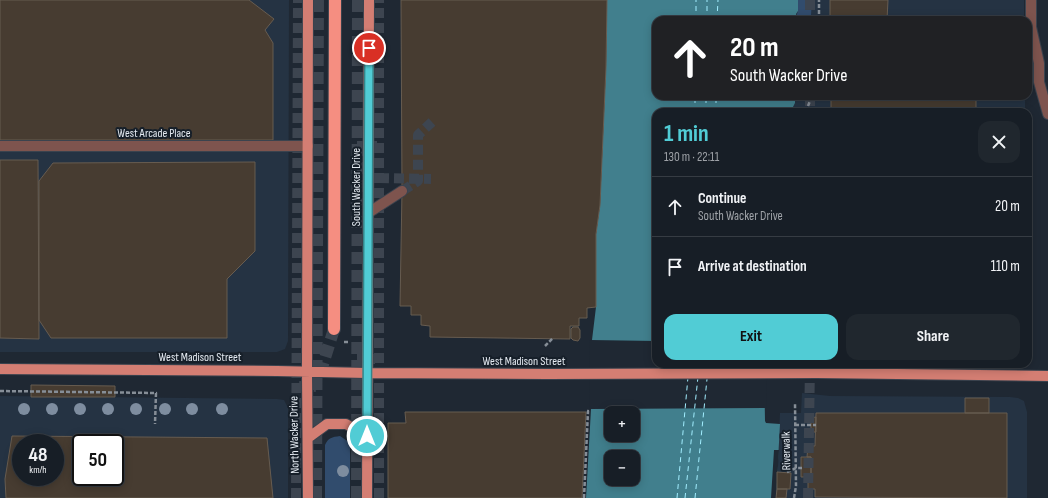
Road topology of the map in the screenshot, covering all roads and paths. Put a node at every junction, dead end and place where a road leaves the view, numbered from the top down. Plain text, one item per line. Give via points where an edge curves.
1 (308, 0) edge
2 (334, 0) edge
3 (369, 0) edge
4 (820, 0) edge
5 (1031, 0) edge
6 (819, 16) edge
7 (1031, 16) edge
8 (1032, 32) edge
9 (1048, 114) edge
10 (0, 146) edge
11 (308, 146) junction
12 (402, 191) tunnel mouth
13 (368, 213) junction
14 (334, 329) tunnel mouth
15 (553, 338) dead end
16 (545, 346) dead end
17 (0, 369) edge
18 (307, 372) junction
19 (367, 373) junction
20 (1048, 376) edge
21 (0, 391) edge
22 (796, 403) dead end
23 (586, 411) dead end
24 (155, 424) dead end
25 (795, 425) junction
26 (816, 425) dead end
27 (367, 436) junction
28 (308, 438) junction
29 (796, 468) junction
30 (802, 468) dead end
31 (787, 472) dead end
32 (308, 498) edge
33 (367, 498) edge
34 (584, 498) edge
35 (794, 498) edge

1 - 11 main road
2 - 14 highway
3 - 13 main road, South Wacker Drive
4 - 6 path
5 - 7 lane
8 - 9 lane via 1039,64 1039,82
10 - 11 lane, West Arcade Place
11 - 18 main road
12 - 13 lane
13 - 19 main road, South Wacker Drive
15 - 16 path
17 - 18 main road, West Madison Street
18 - 19 main road, West Madison Street
18 - 28 main road, North Wacker Drive
19 - 20 main road, West Madison Street
19 - 27 main road
21 - 24 path via 156,393
22 - 25 path, Riverwalk
23 - 34 path
25 - 26 path
25 - 29 path, Riverwalk
27 - 28 main road via 346,424 328,424
27 - 33 main road
28 - 32 main road, North Wacker Drive
29 - 30 path
29 - 31 path
29 - 35 path, Riverwalk

